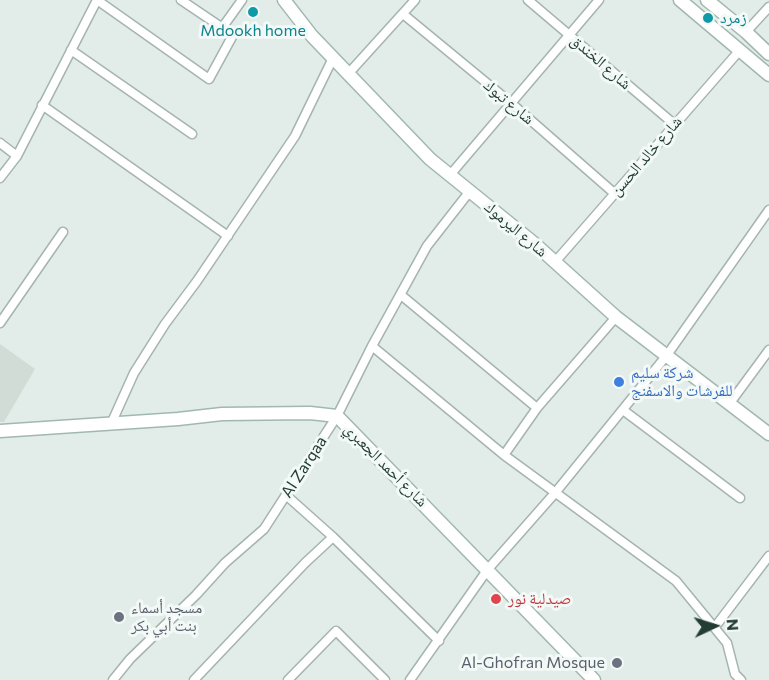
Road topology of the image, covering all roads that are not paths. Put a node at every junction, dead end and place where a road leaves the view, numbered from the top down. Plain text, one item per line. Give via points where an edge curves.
1 (97, 0) edge
2 (182, 0) edge
3 (242, 0) edge
4 (284, 0) edge
5 (415, 0) edge
6 (528, 0) edge
7 (599, 0) edge
8 (680, 0) edge
9 (707, 0) edge
10 (769, 8) edge
11 (403, 14) junction
12 (222, 28) junction
13 (746, 32) junction
14 (570, 35) junction
15 (71, 50) junction
16 (740, 50) junction
17 (769, 54) edge
18 (333, 58) junction
19 (348, 74) junction
20 (769, 75) edge
21 (511, 103) junction
22 (42, 105) junction
23 (674, 124) junction
24 (192, 134) dead end
25 (0, 143) edge
26 (16, 156) junction
27 (450, 175) junction
28 (0, 178) edge
29 (470, 191) junction
30 (614, 193) junction
31 (769, 210) edge
32 (63, 232) dead end
33 (228, 236) junction
34 (555, 262) junction
35 (401, 295) junction
36 (616, 317) junction
37 (0, 323) edge
38 (372, 346) junction
39 (769, 350) edge
40 (667, 355) junction
41 (730, 403) junction
42 (537, 408) junction
43 (623, 410) junction
44 (337, 416) junction
45 (111, 424) junction
46 (0, 431) edge
47 (769, 434) edge
48 (504, 455) junction
49 (555, 493) junction
50 (286, 496) junction
51 (740, 498) dead end
52 (333, 537) junction
53 (769, 556) edge
54 (488, 569) junction
55 (715, 627) junction
56 (440, 640) junction
57 (294, 678) edge
58 (113, 680) edge
59 (194, 680) edge
60 (385, 680) edge
61 (410, 680) edge
62 (594, 680) edge
63 (741, 680) edge

1 - 12 street via 210,79 233,35
1 - 15 street
2 - 12 street
3 - 12 street
4 - 18 street, شارع اليرموك
5 - 11 street
6 - 14 street, شارع الخندق
7 - 14 street
8 - 16 street
9 - 13 street
10 - 13 street
11 - 19 street
11 - 21 street, شارع تبوك
13 - 17 street
14 - 21 street
14 - 23 street, شارع الخندق
15 - 22 street
15 - 24 street
16 - 20 street
16 - 23 street, شارع خالد الحسن
18 - 19 street, شارع اليرموك
18 - 33 street via 295,136
19 - 27 street, شارع اليرموك
21 - 27 street
21 - 30 street, شارع تبوك
22 - 26 street
22 - 33 street
23 - 30 street, شارع خالد الحسن
25 - 26 street
26 - 28 street
27 - 29 street, شارع اليرموك
29 - 34 street, شارع اليرموك
29 - 35 street, Al Zarqaa via 427,246
30 - 34 street, شارع خالد الحسن
31 - 40 street
32 - 37 street
33 - 45 street via 146,353
34 - 36 street, شارع اليرموك
35 - 38 street, Al Zarqaa
35 - 42 street
36 - 40 street, شارع اليرموك
36 - 42 street
38 - 44 street, Al Zarqaa
38 - 48 street
39 - 41 street
40 - 41 street, شارع اليرموك
40 - 43 street
41 - 47 street, شارع اليرموك
42 - 48 street
43 - 49 street
43 - 51 street
44 - 45 street, شارع أحمد الجعبري via 222,414
44 - 50 street, Al Zarqaa
44 - 54 street, شارع أحمد الجعبري
45 - 46 street, شارع أحمد الجعبري
48 - 49 street
49 - 54 street
49 - 55 street via 676,581
50 - 52 street
50 - 58 street, Al Zarqaa via 264,529 225,563
52 - 56 street
52 - 59 street
53 - 55 street
54 - 56 street
54 - 62 street, شارع أحمد الجعبري
55 - 63 street via 727,643 735,674
56 - 61 street
57 - 60 street via 336,631

